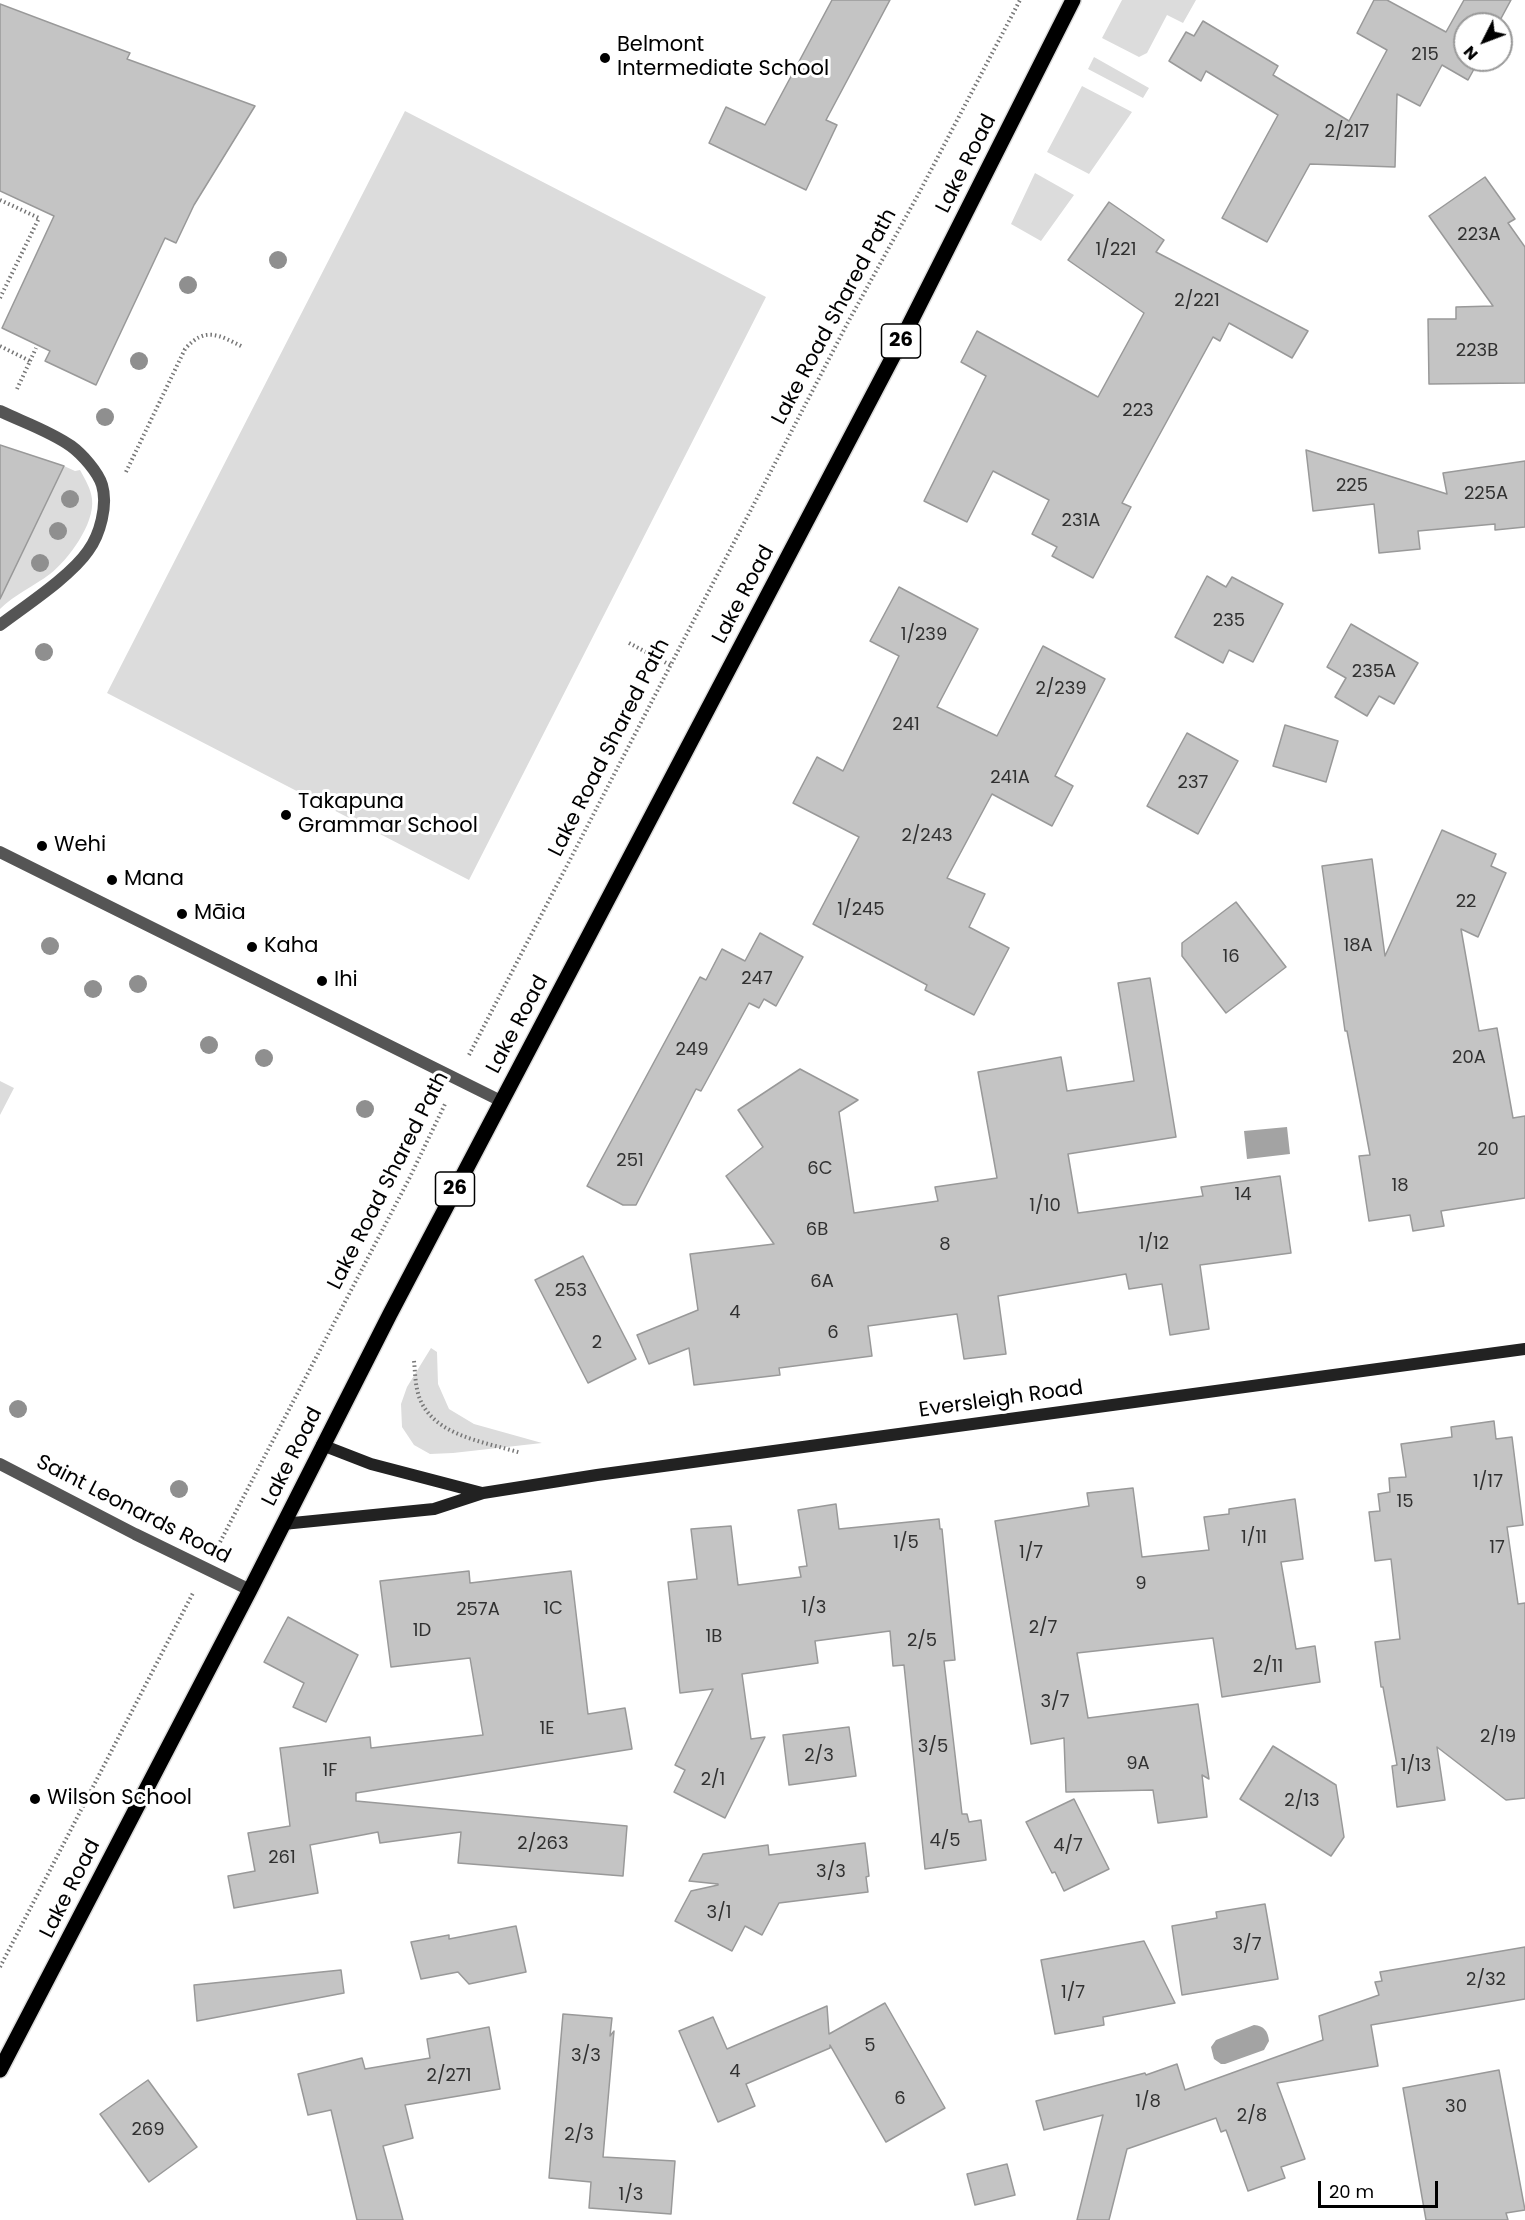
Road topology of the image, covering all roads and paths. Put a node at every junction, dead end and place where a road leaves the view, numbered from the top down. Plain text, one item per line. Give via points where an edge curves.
1 (1020, 0) edge
2 (1073, 0) edge
3 (0, 200) edge
4 (0, 298) edge
5 (0, 346) edge
6 (243, 347) dead end
7 (36, 348) dead end
8 (30, 361) junction
9 (17, 389) dead end
10 (0, 411) edge
11 (102, 485) junction
12 (0, 625) edge
13 (629, 643) dead end
14 (670, 665) junction
15 (0, 852) edge
16 (456, 1080) junction
17 (501, 1101) junction
18 (1525, 1349) edge
19 (414, 1361) dead end
20 (322, 1445) junction
21 (520, 1453) dead end
22 (0, 1464) edge
23 (483, 1493) junction
24 (234, 1514) dead end
25 (283, 1524) junction
26 (250, 1590) junction
27 (183, 1613) dead end
28 (0, 1967) edge
29 (0, 2070) edge

1 - 14 path, Lake Road Shared Path
2 - 17 main road, Lake Road / 26 via 898,347
3 - 4 path via 39,218
5 - 8 path
6 - 11 path via 214,334 193,339 127,470
7 - 8 path
8 - 9 path
10 - 11 street via 71,446
11 - 12 street via 99,529 89,550 54,584
13 - 14 path
14 - 16 path, Lake Road Shared Path
15 - 16 street
16 - 17 street
16 - 24 path, Lake Road Shared Path via 410,1177
17 - 20 main road, Lake Road / 26
18 - 23 street, Eversleigh Road
19 - 21 path via 417,1389 433,1419 447,1430
20 - 23 street, Eversleigh Road via 371,1464
20 - 25 main road, Lake Road / 26
22 - 26 street, Saint Leonards Road
23 - 25 street, Eversleigh Road via 434,1509
25 - 26 main road, Lake Road / 26
26 - 29 main road, Lake Road / 26
27 - 28 path

